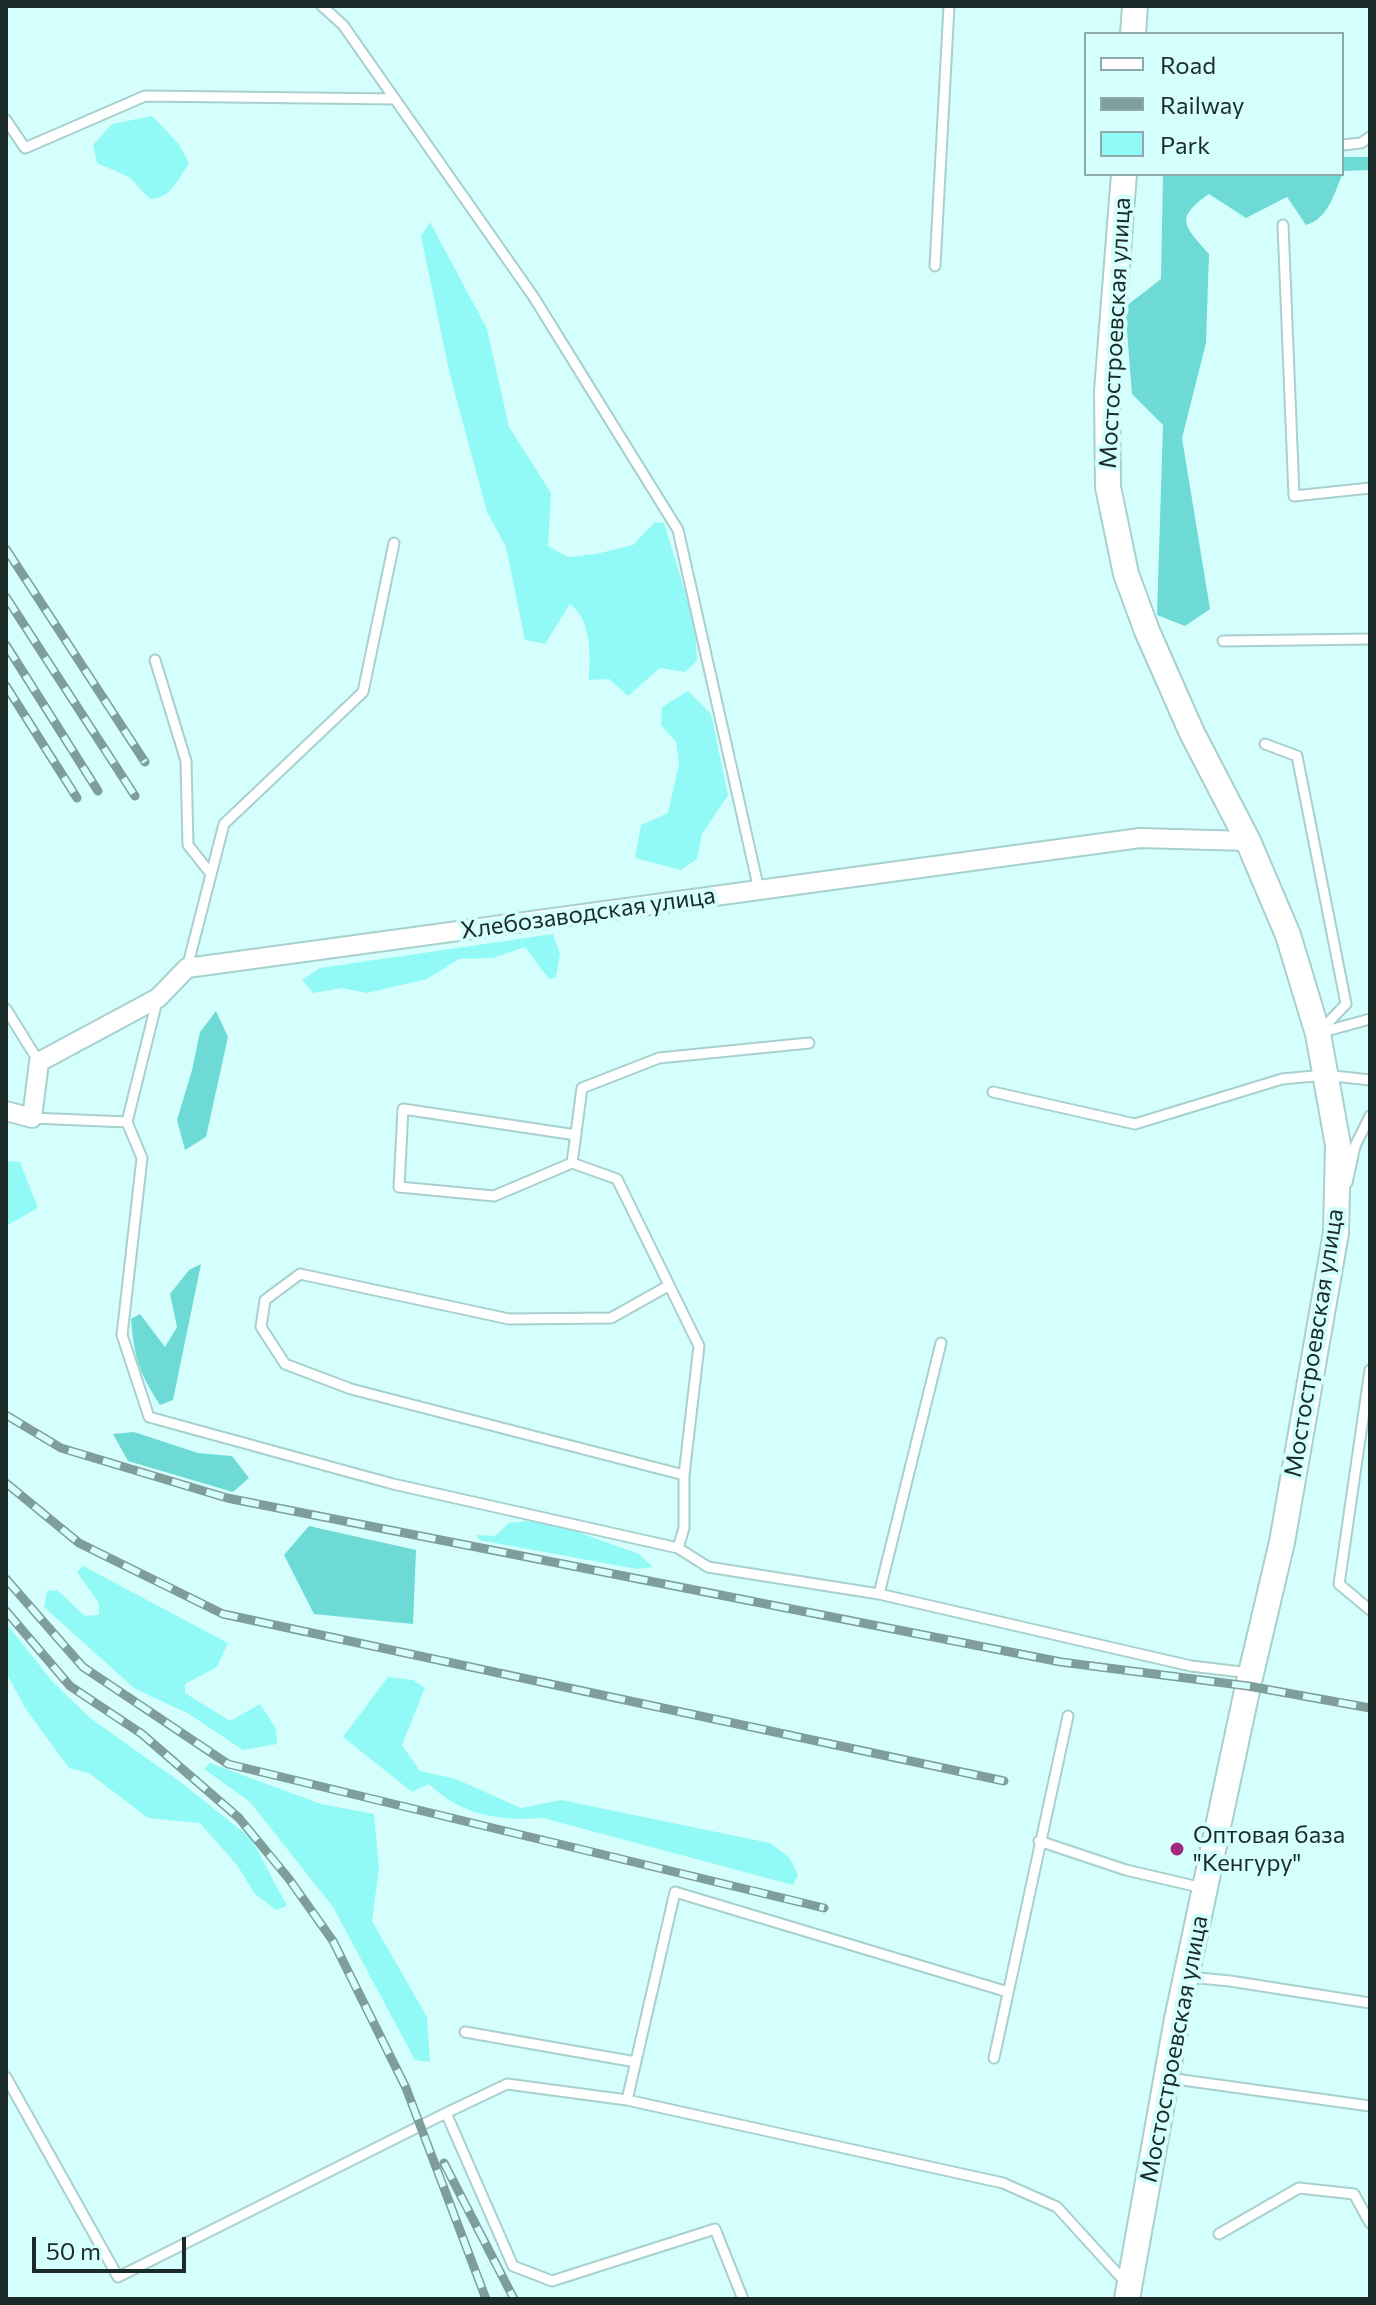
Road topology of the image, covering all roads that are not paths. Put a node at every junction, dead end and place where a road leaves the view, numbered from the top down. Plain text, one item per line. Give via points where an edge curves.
1 (322, 6) edge
2 (949, 6) edge
3 (1135, 6) edge
4 (1133, 32) edge
5 (395, 99) junction
6 (6, 120) edge
7 (1367, 141) edge
8 (1344, 145) edge
9 (1124, 176) edge
10 (1283, 225) dead end
11 (935, 266) dead end
12 (1370, 488) edge
13 (394, 543) dead end
14 (1370, 639) edge
15 (1223, 641) dead end
16 (155, 660) dead end
17 (1265, 744) dead end
18 (1248, 841) junction
19 (211, 874) junction
20 (759, 890) junction
21 (187, 968) junction
22 (158, 998) junction
23 (6, 1009) edge
24 (1370, 1019) edge
25 (1318, 1034) junction
26 (809, 1043) dead end
27 (39, 1062) junction
28 (1325, 1075) junction
29 (1370, 1080) edge
30 (993, 1092) dead end
31 (6, 1111) edge
32 (1370, 1116) edge
33 (32, 1118) junction
34 (127, 1122) junction
35 (576, 1135) junction
36 (572, 1163) junction
37 (1336, 1233) junction
38 (668, 1286) junction
39 (941, 1343) dead end
40 (1370, 1370) edge
41 (684, 1475) junction
42 (678, 1548) junction
43 (879, 1594) junction
44 (1370, 1610) edge
45 (1252, 1673) junction
46 (1068, 1716) dead end
47 (1039, 1841) junction
48 (1206, 1889) junction
49 (1186, 1977) junction
50 (1008, 1992) junction
51 (1370, 2003) edge
52 (465, 2032) dead end
53 (994, 2058) dead end
54 (636, 2062) junction
55 (6, 2077) edge
56 (1165, 2078) junction
57 (627, 2100) junction
58 (1370, 2106) edge
59 (446, 2113) junction
60 (1370, 2223) edge
61 (1219, 2234) dead end
62 (1128, 2293) edge
63 (743, 2299) edge

1 - 5 lane via 343,25
2 - 11 lane
3 - 4 main road
5 - 6 lane via 145,96 25,148
5 - 20 lane via 533,296 678,530
7 - 8 lane
9 - 18 main road, Мостостроевская улица via 1107,391 1108,487 1126,574 1147,631
10 - 12 lane via 1294,496
13 - 19 lane via 363,692 224,824
14 - 15 lane
16 - 19 lane via 186,761 188,845
17 - 25 lane via 1297,756 1346,1004
18 - 20 street, Хлебозаводская улица via 1140,838
18 - 25 main road, Мостостроевская улица via 1288,935
19 - 21 lane
20 - 21 street, Хлебозаводская улица
21 - 22 street
22 - 27 street
22 - 34 lane
23 - 27 lane
24 - 25 lane
25 - 28 main road, Мостостроевская улица
26 - 35 lane via 659,1058 582,1088
27 - 33 street
28 - 29 lane
28 - 30 lane via 1282,1079 1135,1124
28 - 37 main road, Мостостроевская улица via 1338,1145
31 - 33 street
32 - 37 lane via 1355,1146
33 - 34 lane
34 - 42 lane via 142,1158 122,1335 149,1417 393,1484
35 - 36 lane
35 - 36 lane via 403,1109 399,1187 494,1196
36 - 38 lane via 617,1179
37 - 45 main road, Мостостроевская улица via 1282,1542
38 - 41 lane via 699,1346
38 - 41 lane via 611,1318 509,1319 300,1274 265,1300 261,1327 285,1364 351,1389
39 - 43 lane
40 - 44 lane via 1339,1584
41 - 42 lane via 684,1528
42 - 43 lane via 708,1567
43 - 45 lane via 1191,1666
45 - 48 main road, Мостостроевская улица
46 - 47 lane
47 - 48 lane
47 - 50 lane
48 - 49 main road, Мостостроевская улица
49 - 51 lane
49 - 56 main road, Мостостроевская улица
50 - 53 lane
50 - 54 lane via 675,1892
52 - 54 lane
54 - 57 lane
55 - 59 lane via 118,2277
56 - 58 lane
56 - 62 main road, Мостостроевская улица
57 - 59 lane via 507,2084
57 - 62 lane via 1003,2183 1057,2207
59 - 63 lane via 513,2266 552,2281 715,2229
60 - 61 lane via 1354,2194 1299,2188

